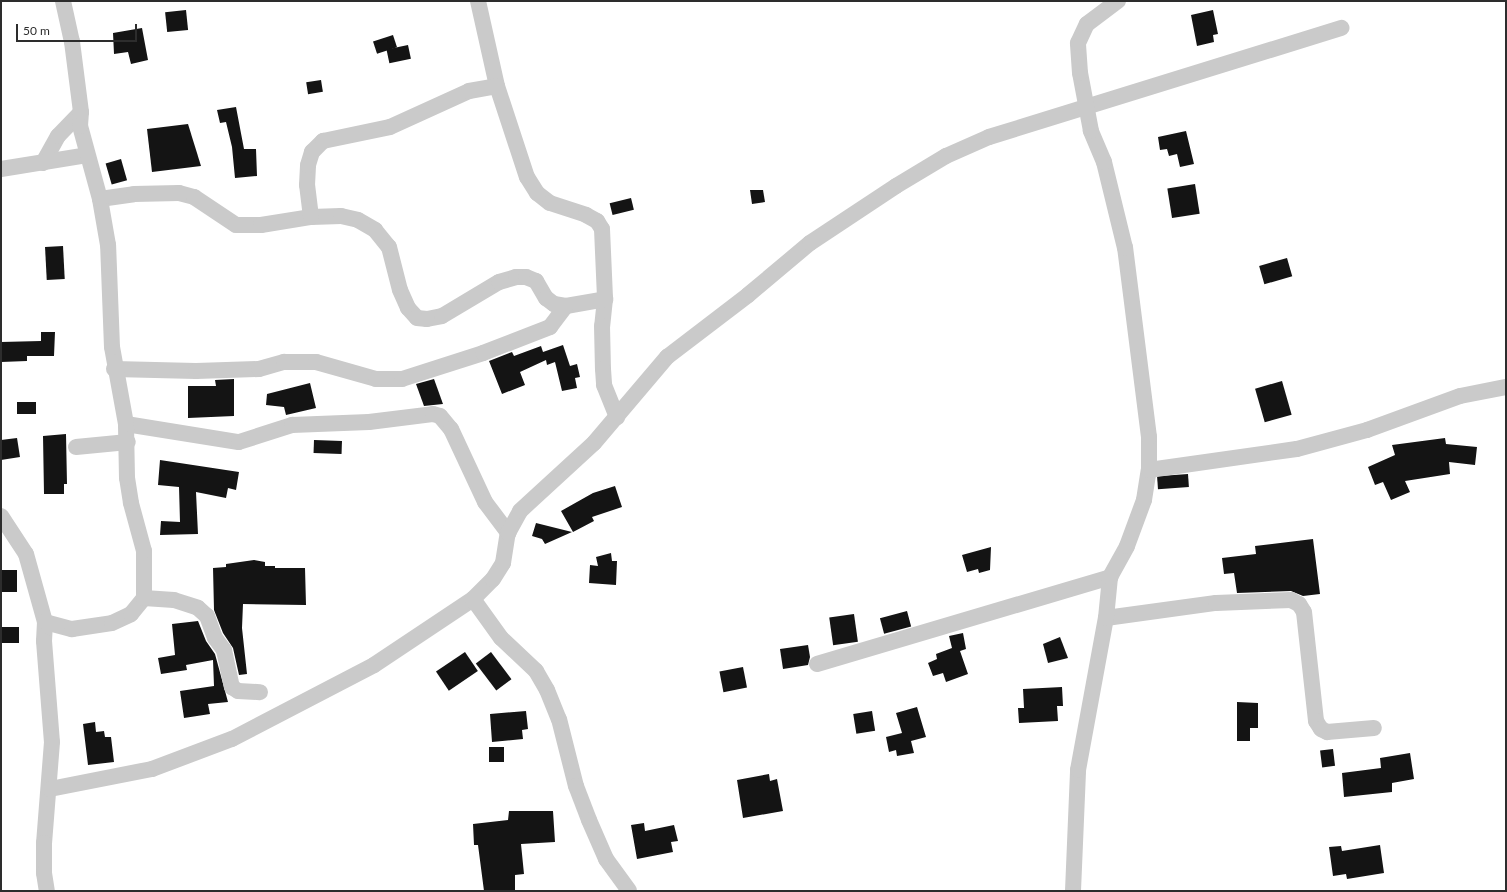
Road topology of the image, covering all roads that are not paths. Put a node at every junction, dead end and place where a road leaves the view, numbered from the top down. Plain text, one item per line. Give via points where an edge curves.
1 (63, 1) edge
2 (478, 1) edge
3 (1118, 1) edge
4 (1342, 28) dead end
5 (497, 86) junction
6 (1088, 107) junction
7 (81, 112) junction
8 (87, 155) junction
9 (43, 163) junction
10 (1, 169) edge
11 (100, 199) junction
12 (311, 217) junction
13 (605, 299) junction
14 (566, 306) junction
15 (114, 369) junction
16 (1506, 387) edge
17 (617, 417) junction
18 (126, 424) junction
19 (128, 442) junction
20 (76, 447) dead end
21 (1149, 470) junction
22 (1, 516) edge
23 (508, 533) junction
24 (1110, 577) junction
25 (144, 598) junction
26 (473, 599) junction
27 (1106, 618) junction
28 (45, 622) junction
29 (817, 664) dead end
30 (260, 692) dead end
31 (1374, 728) dead end
32 (50, 789) junction
33 (47, 891) edge
34 (629, 891) edge
35 (1073, 891) edge

1 - 7 street via 72,42
2 - 5 street
3 - 6 street via 1087,24 1078,43 1080,73
4 - 6 street
5 - 12 street via 470,91 390,127 323,141 312,152 308,166 306,185
5 - 13 street via 528,177 537,193 550,203 586,215 602,229
6 - 17 street via 989,137 946,156 829,230 667,357 641,385
6 - 21 street via 1091,131 1104,162 1125,248 1150,437
7 - 8 street via 80,126
7 - 9 street via 58,136
8 - 9 street
8 - 11 street
9 - 10 street
11 - 12 street via 134,194 179,193 194,197 236,225 261,225
11 - 15 street via 110,275
12 - 14 street via 341,216 358,220 376,230 389,247 400,290 408,308 417,318 442,316 500,282 516,277 536,281 546,298 554,304
13 - 14 street
13 - 17 street via 602,326 604,384
14 - 15 street via 550,327 484,354 402,380 376,380 316,362 284,362 259,369
15 - 18 street
16 - 21 street via 1460,396 1367,430 1297,449
17 - 23 street via 594,443 520,511
18 - 19 street
18 - 23 street via 239,442 249,441 292,424 369,422 433,414 440,416 451,429 484,502
19 - 20 street
19 - 25 street via 127,478 144,551
21 - 24 street via 1144,500 1127,546
22 - 28 street via 26,554
23 - 26 street via 503,563 493,579
24 - 27 street
24 - 29 street
25 - 28 street via 131,614 112,623 72,629
25 - 30 street via 174,600 198,608 207,616 215,638 224,650 232,687 238,691
26 - 32 street via 374,665 232,739 152,769
26 - 34 street via 501,638 536,671 547,690 559,719 576,786 589,820 606,859
27 - 31 street via 1216,603 1291,600 1299,604 1304,612 1316,721 1321,729 1327,732
27 - 35 street via 1078,770
28 - 32 street via 44,642 52,742
32 - 33 street via 44,842

